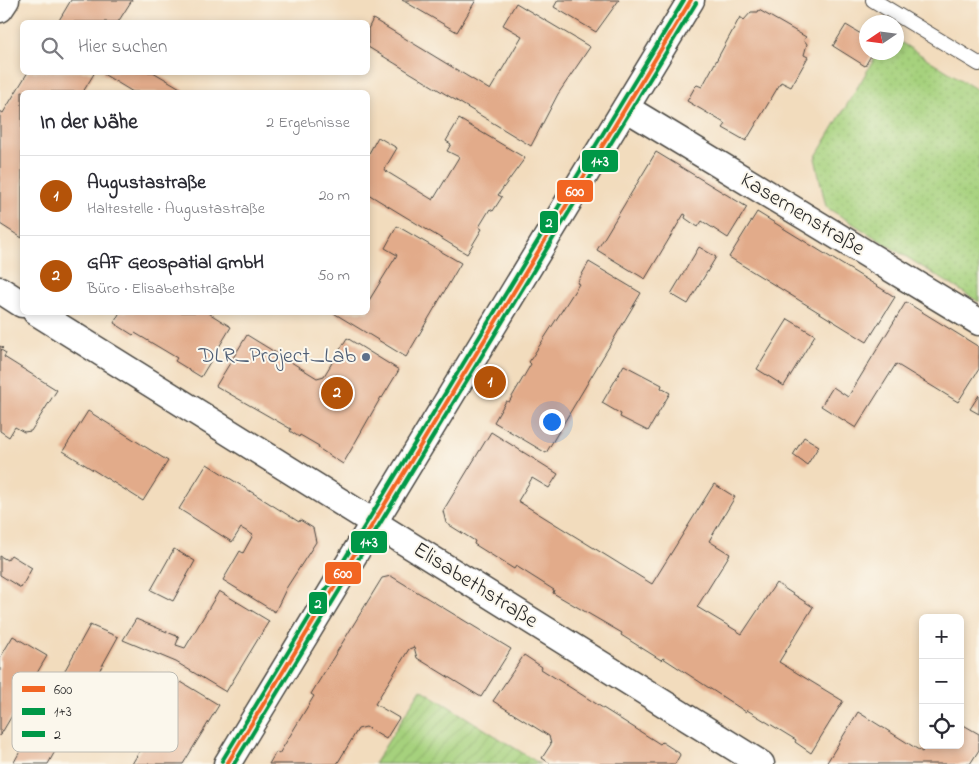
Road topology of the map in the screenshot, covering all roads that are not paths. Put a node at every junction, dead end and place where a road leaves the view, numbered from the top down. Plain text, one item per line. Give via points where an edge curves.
1 (6, 0) edge
2 (691, 0) edge
3 (873, 0) edge
4 (0, 10) edge
5 (979, 64) edge
6 (626, 108) junction
7 (0, 290) edge
8 (20, 303) edge
9 (41, 315) edge
10 (979, 322) edge
11 (374, 522) junction
12 (228, 764) edge
13 (761, 764) edge

1 - 4 street
2 - 6 street
3 - 5 lane
6 - 10 street, Kasernenstraße
6 - 11 street
7 - 8 street
9 - 11 street, Elisabethstraße
11 - 12 street
11 - 13 street, Elisabethstraße

